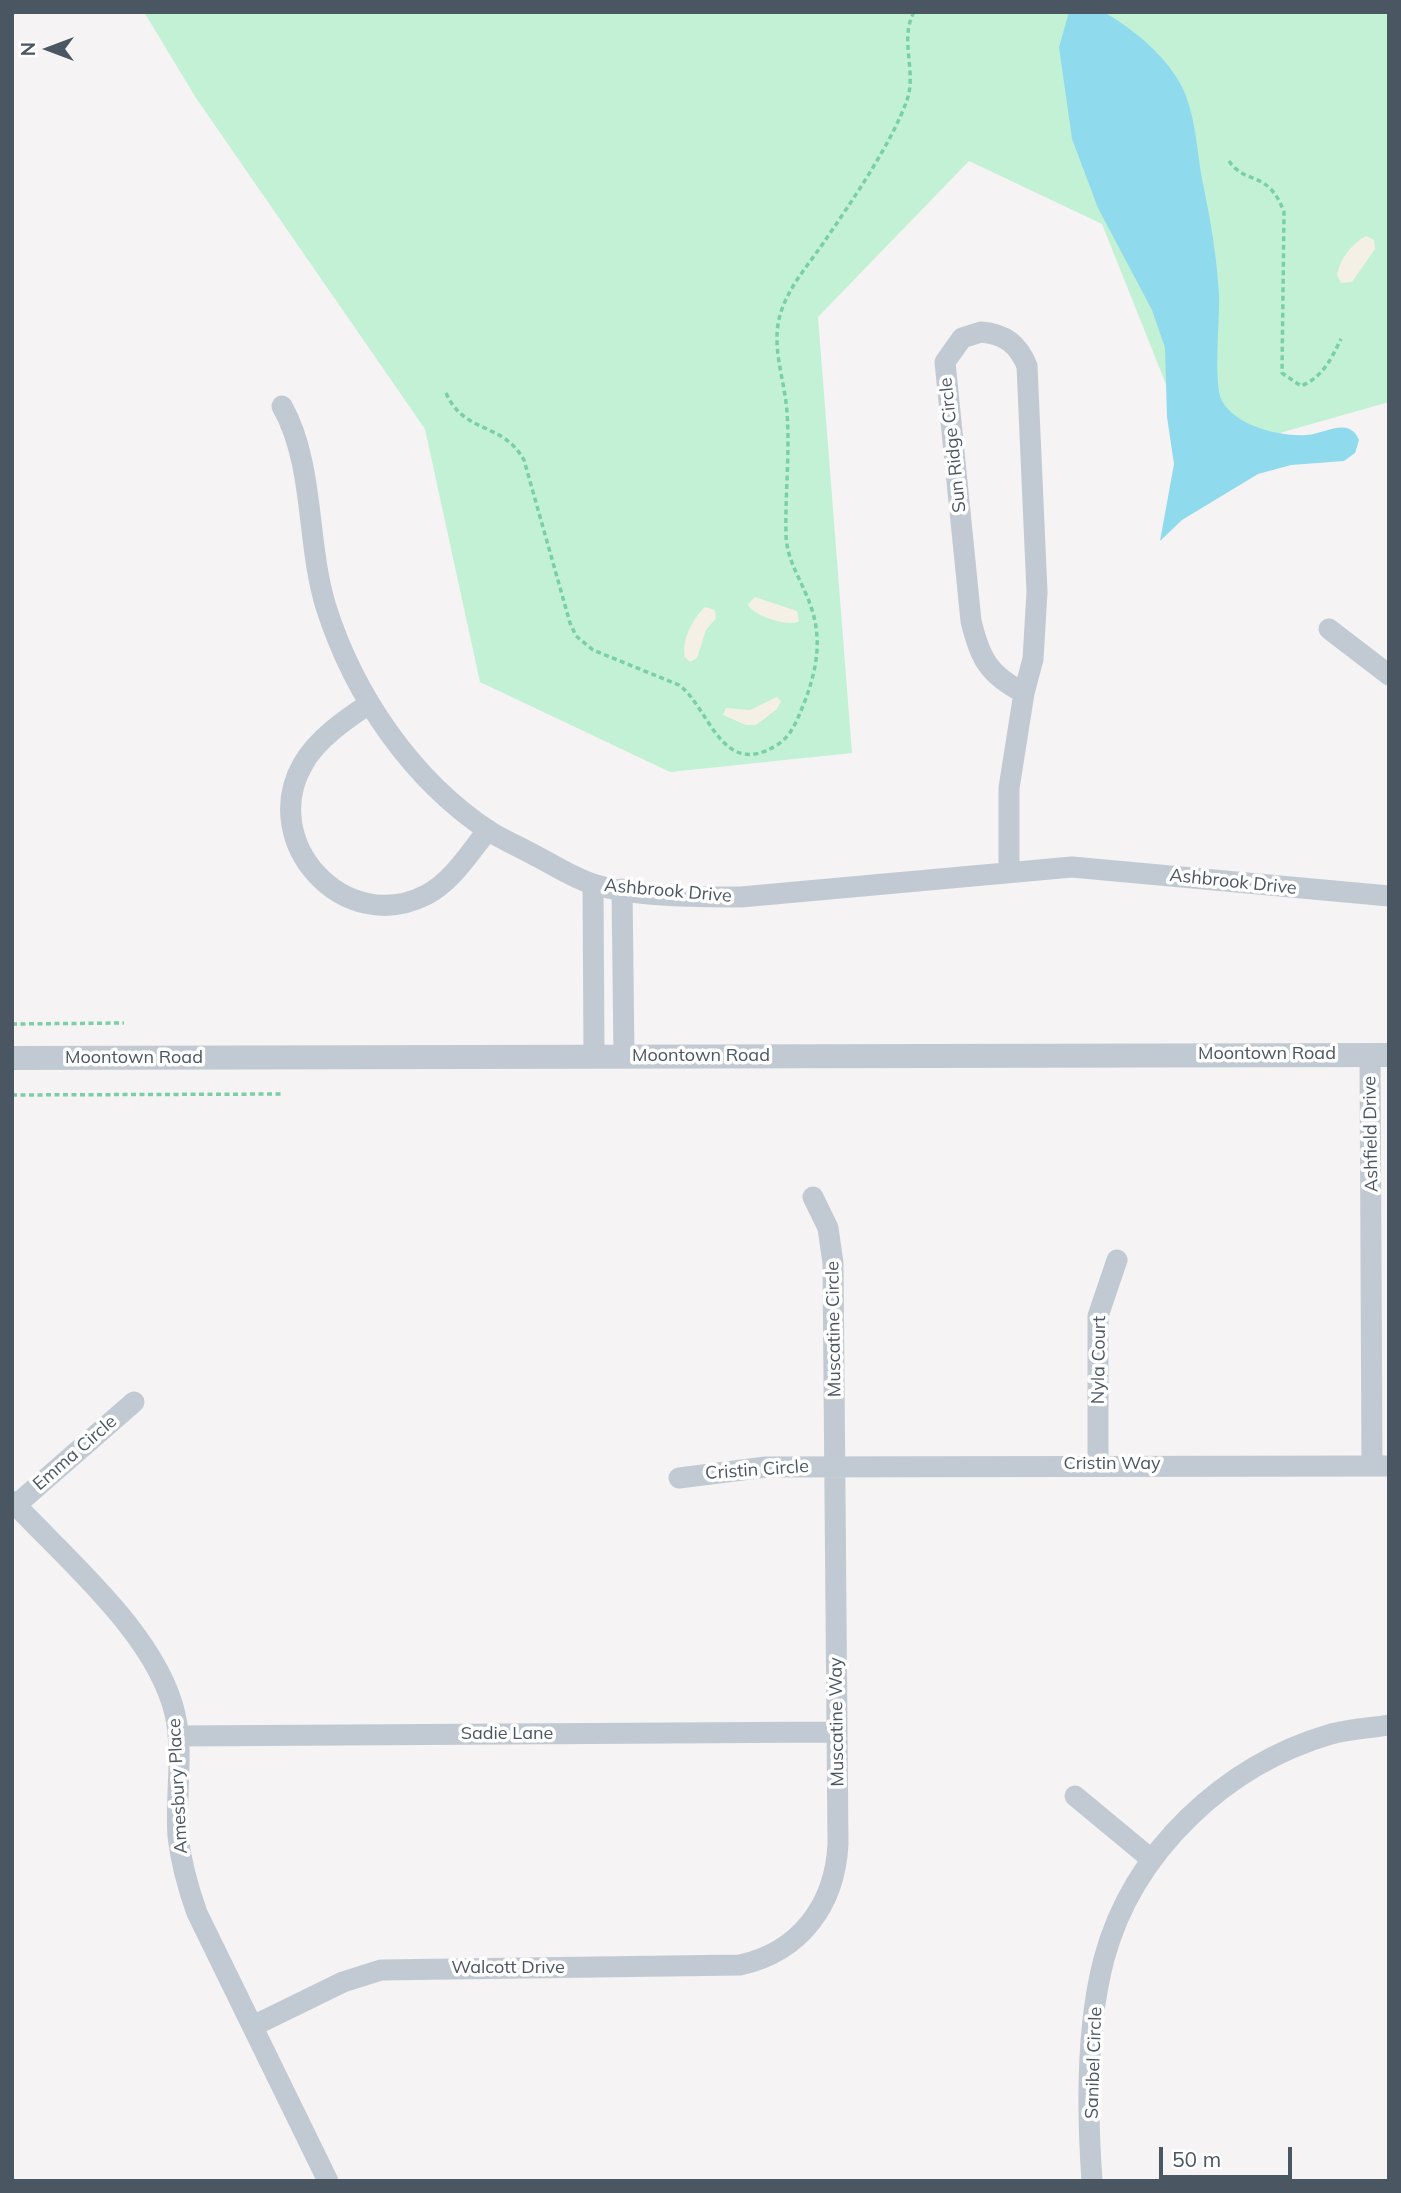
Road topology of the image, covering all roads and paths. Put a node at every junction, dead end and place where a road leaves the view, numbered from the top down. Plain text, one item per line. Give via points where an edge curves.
1 (914, 12) edge
2 (1229, 161) dead end
3 (1341, 339) dead end
4 (446, 393) dead end
5 (282, 405) dead end
6 (1329, 629) dead end
7 (1389, 675) edge
8 (1024, 693) junction
9 (369, 704) junction
10 (488, 830) junction
11 (1009, 871) junction
12 (593, 884) junction
13 (622, 889) junction
14 (1389, 896) edge
15 (124, 1023) dead end
16 (12, 1024) edge
17 (1379, 1055) edge
18 (594, 1056) junction
19 (624, 1056) junction
20 (12, 1058) edge
21 (282, 1094) dead end
22 (12, 1095) edge
23 (813, 1196) dead end
24 (1381, 1232) edge
25 (1117, 1259) dead end
26 (134, 1402) dead end
27 (1098, 1464) junction
28 (835, 1466) junction
29 (1380, 1466) edge
30 (679, 1478) dead end
31 (14, 1503) edge
32 (1389, 1725) edge
33 (836, 1732) junction
34 (178, 1736) junction
35 (1075, 1796) dead end
36 (1151, 1859) junction
37 (774, 1954) joint
38 (253, 2026) junction
39 (328, 2181) edge
40 (1092, 2181) edge

1 - 4 path via 908,30 912,77 906,102 844,212 787,296 777,323 777,355 787,410 787,547 813,610 819,644 814,676 786,739 750,754 727,746 679,685 583,644 570,623 524,460 503,435 467,421
2 - 3 path via 1235,169 1265,182 1284,212 1282,373 1301,386 1314,380
5 - 9 street, Ashbrook Drive via 299,446 326,607
6 - 7 street
8 - 8 street, Sun Ridge Circle via 1033,659 1037,592 1027,366 1012,342 999,334 981,332 962,338 945,362 971,621 990,669 1000,681
8 - 11 street, Sun Ridge Circle via 1009,788
9 - 10 street, Ashbrook Drive via 424,776
9 - 10 street via 313,749 296,779 292,827 295,843 313,874 357,901 410,901 446,880
10 - 12 street, Ashbrook Drive
11 - 13 street, Ashbrook Drive via 741,897
11 - 14 street, Ashbrook Drive via 1072,867
12 - 13 street, Ashbrook Drive
12 - 18 street
13 - 19 street
15 - 16 path
17 - 19 street, Moontown Road
17 - 24 street, Ashfield Drive
18 - 19 street, Moontown Road
18 - 20 street, Moontown Road
21 - 22 path
23 - 28 street, Muscatine Circle via 832,1245
24 - 29 street, Ashfield Drive
25 - 27 street, Nyla Court via 1098,1316
26 - 31 street, Emma Circle
27 - 28 street, Cristin Way
27 - 29 street, Cristin Way
28 - 30 street, Cristin Circle via 745,1468
28 - 33 street, Muscatine Way
31 - 34 street, Amesbury Place via 143,1640 169,1692
32 - 36 street, Sanibel Circle via 1332,1734 1263,1763 1199,1807
33 - 34 street, Sadie Lane
33 - 37 street, Muscatine Way via 835,1876 811,1923
34 - 38 street, Amesbury Place via 178,1835 187,1886
35 - 36 street
36 - 40 street, Sanibel Circle via 1121,1913 1097,1991 1091,2057
37 - 38 street, Walcott Drive via 757,1962 722,1967 381,1970 343,1982
38 - 39 street, Amesbury Place

